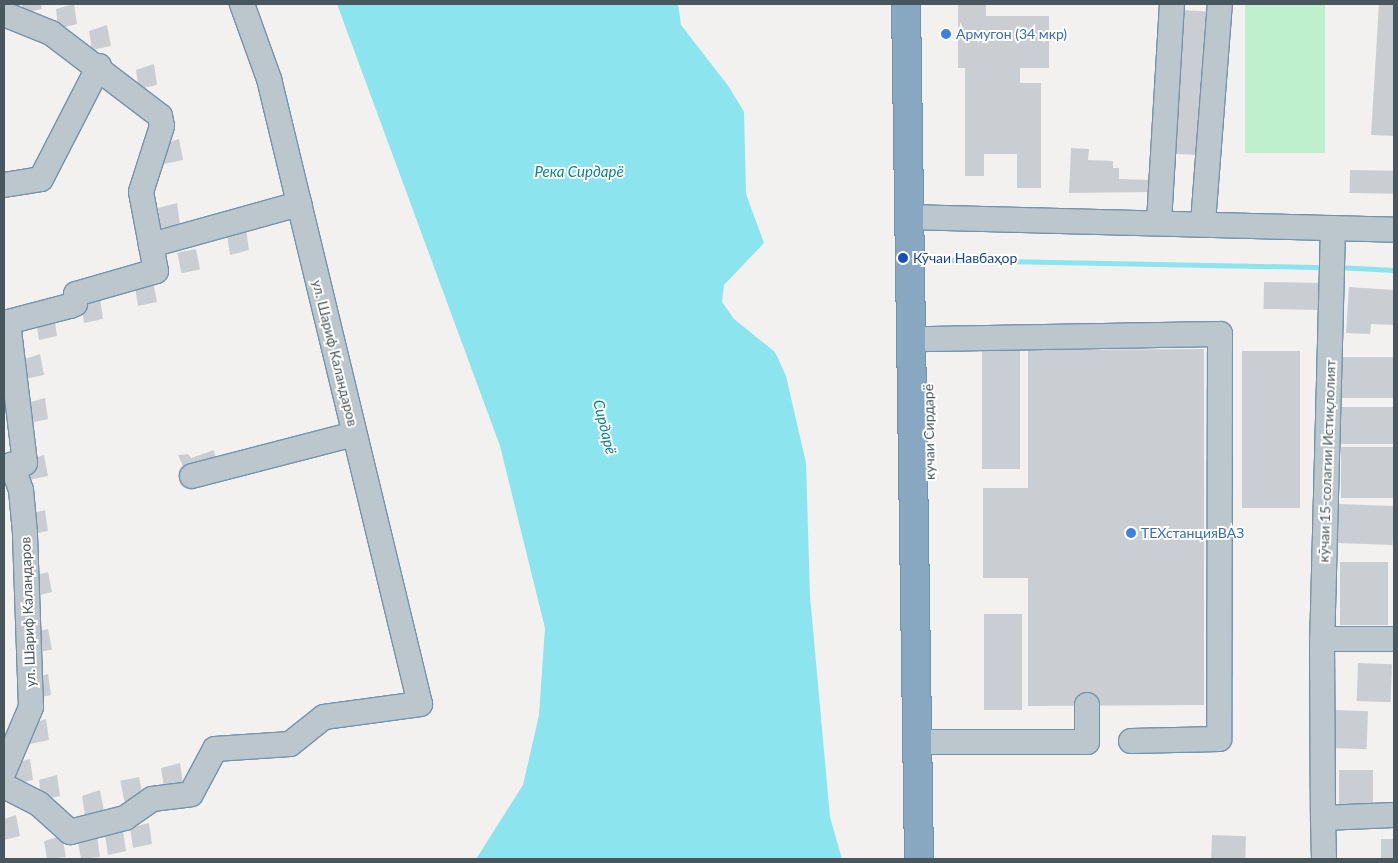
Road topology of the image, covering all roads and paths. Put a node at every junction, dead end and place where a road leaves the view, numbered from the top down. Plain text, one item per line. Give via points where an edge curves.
1 (242, 4) edge
2 (906, 4) edge
3 (924, 4) edge
4 (1172, 4) edge
5 (1220, 4) edge
6 (4, 14) edge
7 (98, 66) junction
8 (4, 184) edge
9 (299, 204) junction
10 (918, 216) junction
11 (1159, 222) junction
12 (1203, 223) junction
13 (1332, 228) junction
14 (1394, 230) edge
15 (151, 245) junction
16 (927, 339) junction
17 (354, 434) junction
18 (192, 476) dead end
19 (1322, 638) junction
20 (1394, 640) edge
21 (1087, 705) dead end
22 (1132, 741) dead end
23 (924, 742) junction
24 (4, 771) edge
25 (4, 786) edge
26 (1394, 816) edge
27 (1324, 818) junction
28 (919, 859) edge
29 (934, 859) edge
30 (1324, 859) edge

1 - 9 street, ул. Шариф Каландаров via 269,79
2 - 10 highway
3 - 10 highway, кучаи Сирдарё
4 - 11 street
5 - 12 street
6 - 7 street via 51,33
7 - 8 street via 40,179
7 - 15 street via 160,116 162,126 143,175 141,192
9 - 15 street
9 - 17 street, ул. Шариф Каландаров
10 - 11 street
10 - 16 highway, кучаи Сирдарё
10 - 23 highway
11 - 12 street
12 - 13 street
13 - 14 street
13 - 19 street, кӯчаи 15-солагии Истиқлолият
15 - 24 street, ул. Шариф Каландаров via 156,271 76,294 76,304 8,322 25,463 12,465 21,490 26,534 31,706
16 - 22 street via 1220,334 1219,739
16 - 23 highway, кучаи Сирдарё
17 - 18 street
17 - 25 street, ул. Шариф Каландаров via 420,704 324,717 290,744 215,749 191,794 152,799 125,818 70,832 39,804
19 - 20 street
19 - 27 street, кӯчаи 15-солагии Истиқлолият
21 - 23 street via 1087,742
23 - 28 highway
23 - 29 highway, кучаи Сирдарё
26 - 27 street
27 - 30 street, кӯчаи 15-солагии Истиқлолият

